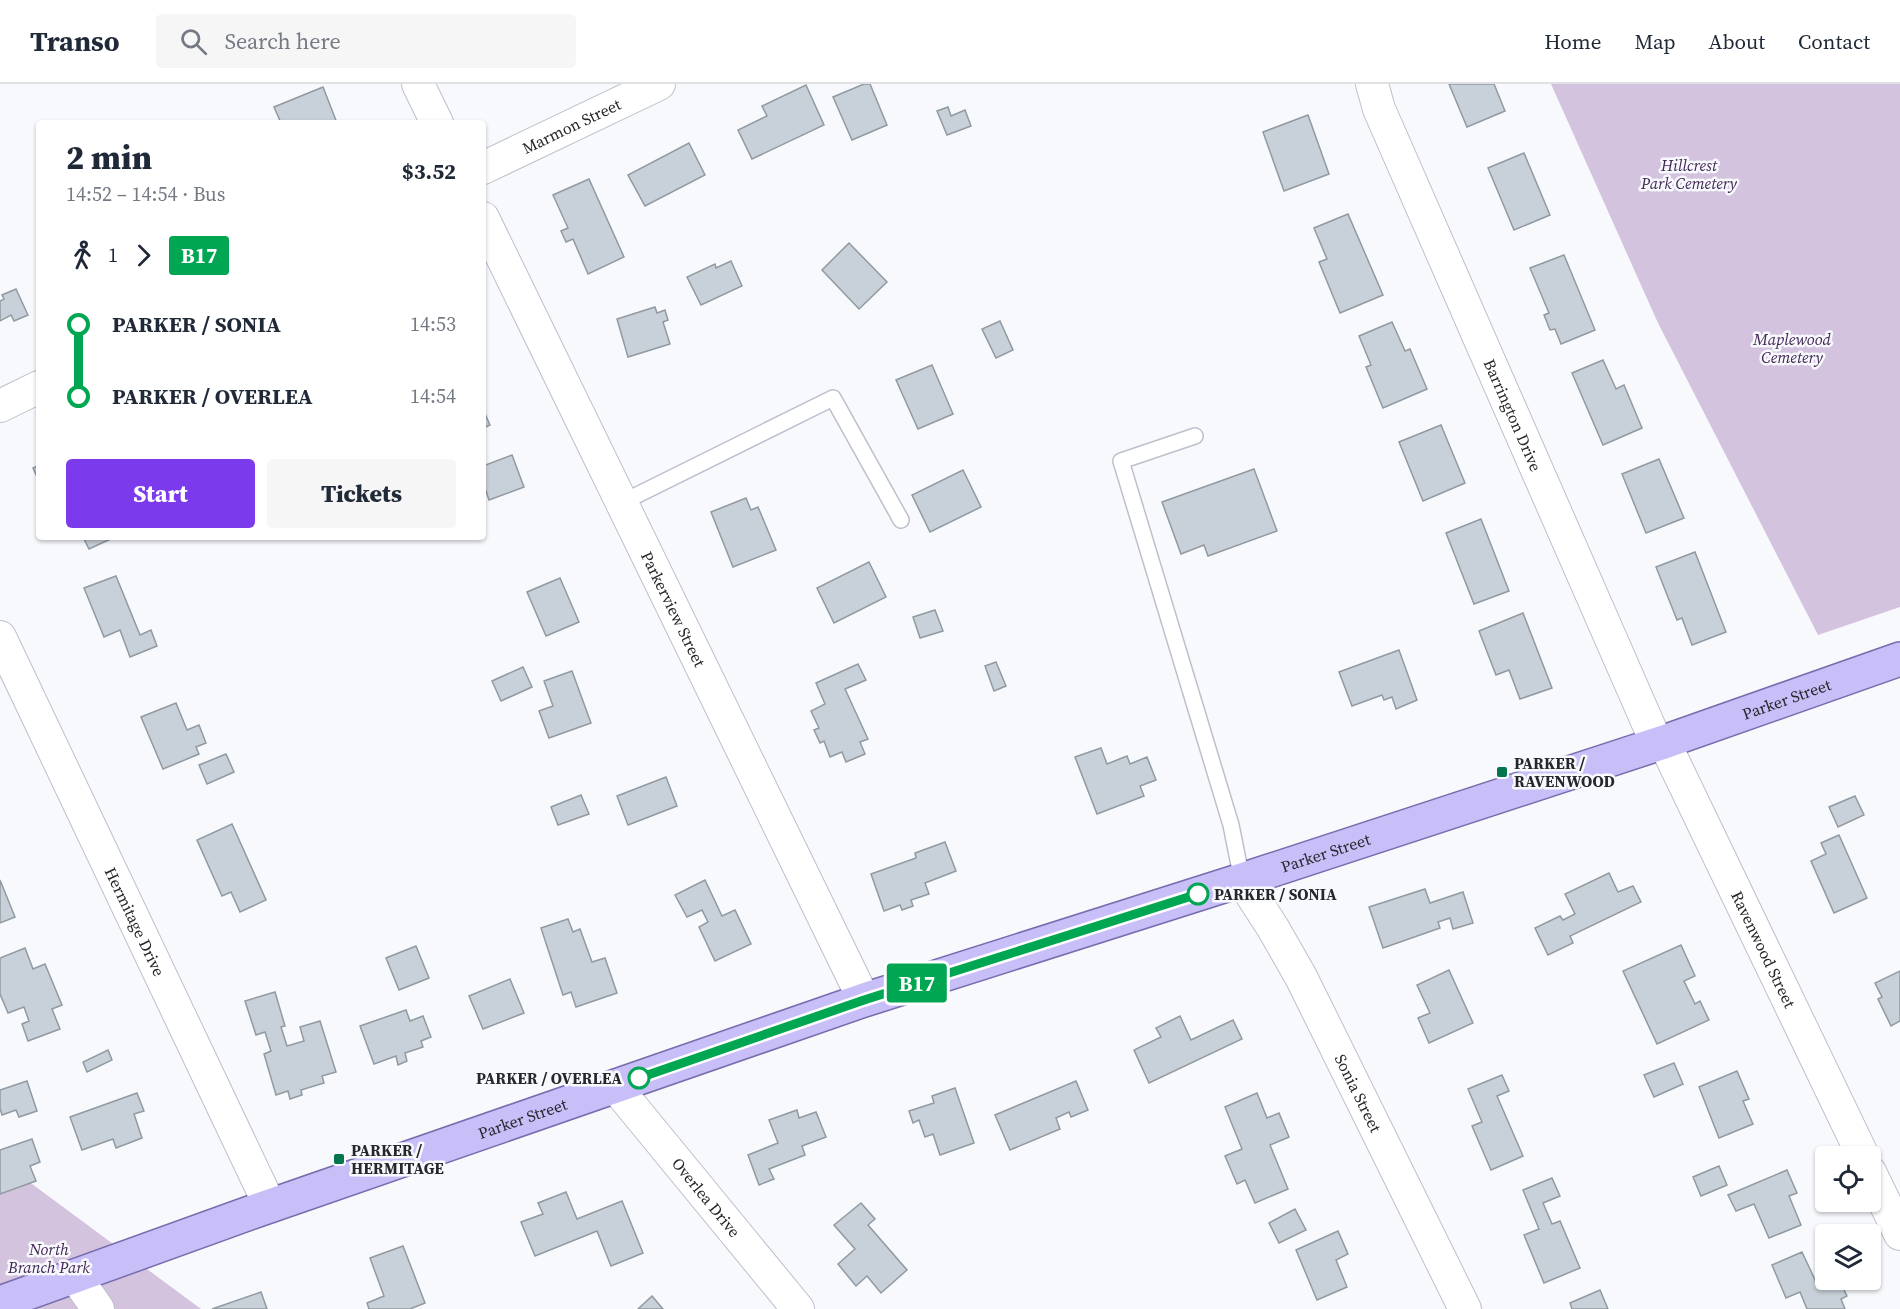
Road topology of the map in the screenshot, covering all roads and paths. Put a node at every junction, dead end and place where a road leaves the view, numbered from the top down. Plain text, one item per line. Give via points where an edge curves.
1 (418, 84) edge
2 (659, 84) edge
3 (1372, 84) edge
4 (436, 120) edge
5 (486, 167) edge
6 (486, 224) edge
7 (36, 388) edge
8 (0, 406) edge
9 (1195, 436) dead end
10 (621, 503) junction
11 (901, 520) dead end
12 (0, 637) edge
13 (1900, 659) edge
14 (1660, 743) junction
15 (1242, 880) junction
16 (864, 1000) junction
17 (615, 1086) junction
18 (1858, 1146) edge
19 (1881, 1195) edge
20 (270, 1206) junction
21 (1900, 1234) edge
22 (75, 1276) junction
23 (0, 1303) edge
24 (98, 1309) edge
25 (798, 1309) edge
26 (1465, 1309) edge

1 - 4 street
2 - 5 street, Marmon Street
3 - 14 street, Barrington Drive via 1378,109
6 - 10 street, Parkerview Street
7 - 8 street
9 - 15 lane via 1121,461 1231,825
10 - 11 lane via 833,398
10 - 16 street, Parkerview Street
12 - 20 street, Hermitage Drive
13 - 14 main road, Parker Street
14 - 15 main road, Parker Street
14 - 18 street, Ravenwood Street
15 - 16 main road, Parker Street
15 - 26 street, Sonia Street via 1301,977
16 - 17 main road, Parker Street
17 - 20 main road, Parker Street
17 - 25 street, Overlea Drive
19 - 21 street
20 - 22 main road, Parker Street
22 - 23 main road, Parker Street
22 - 24 street

